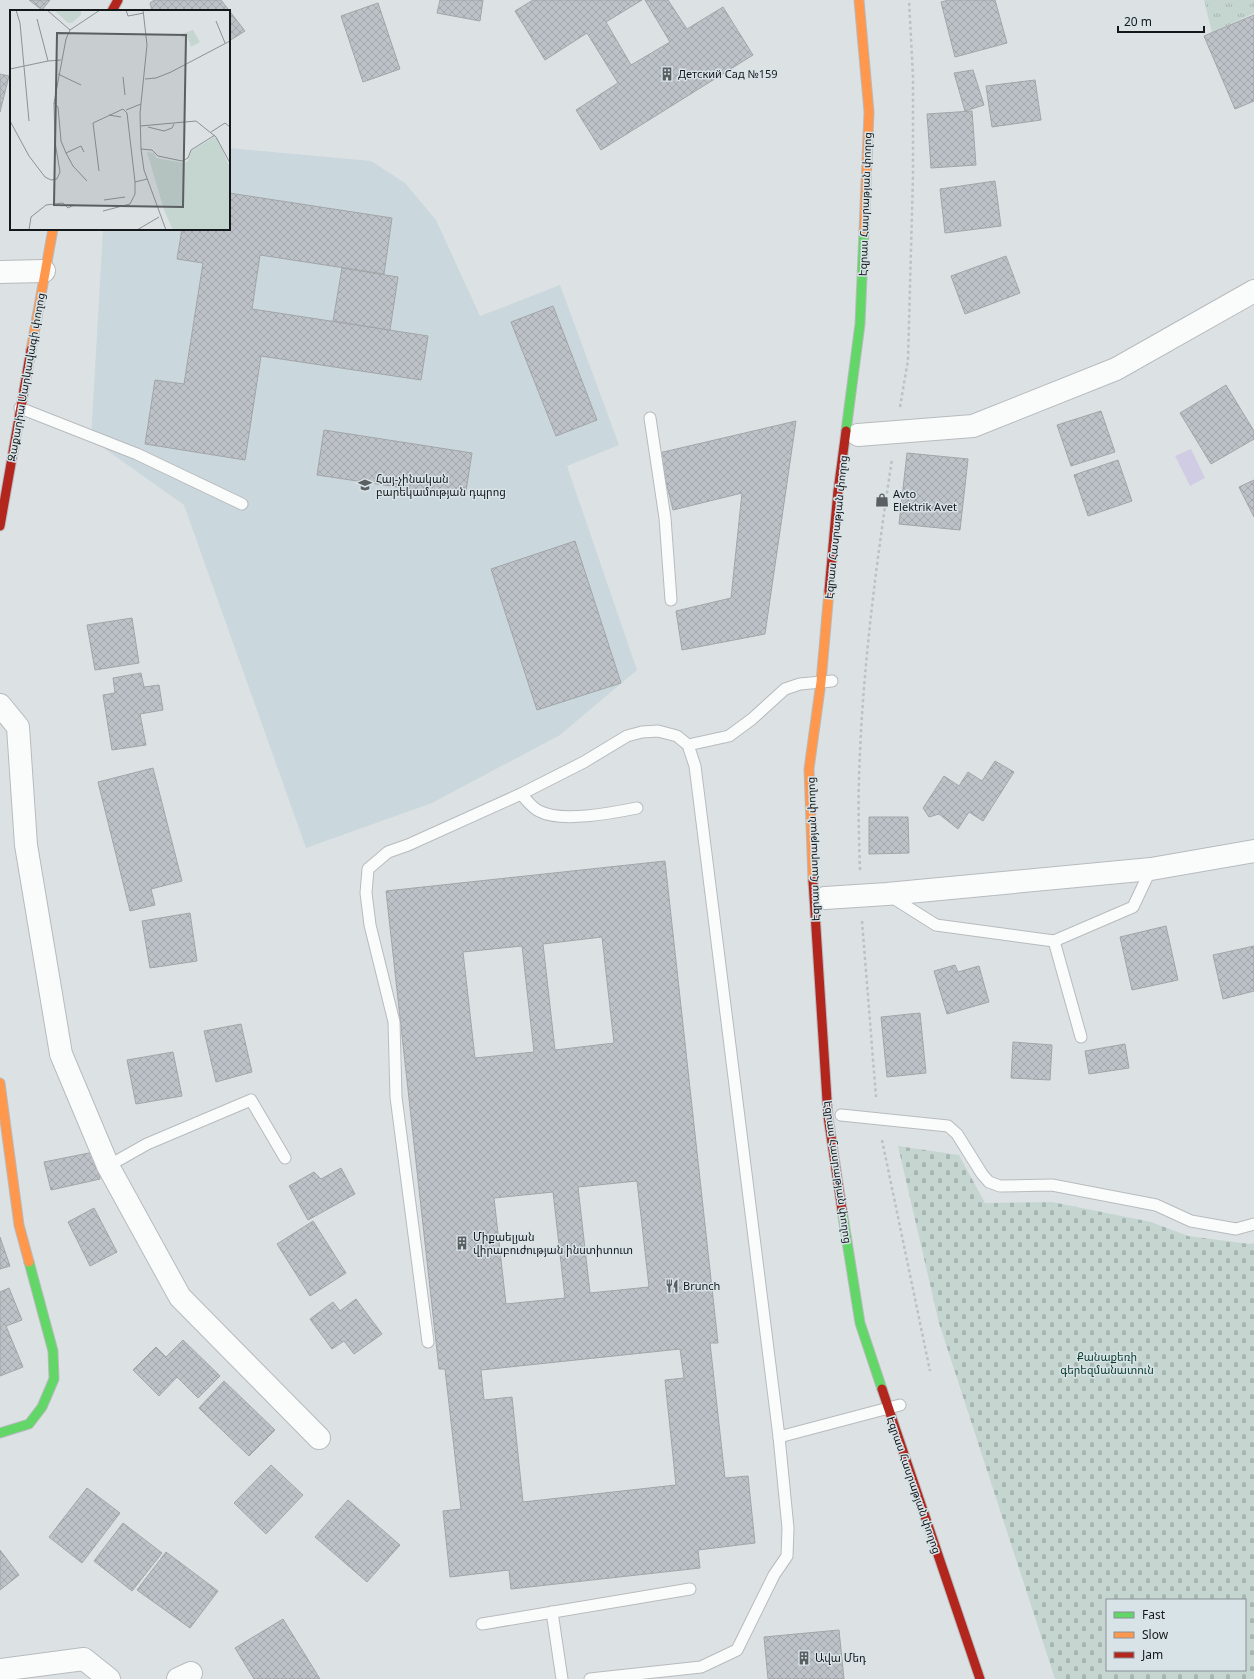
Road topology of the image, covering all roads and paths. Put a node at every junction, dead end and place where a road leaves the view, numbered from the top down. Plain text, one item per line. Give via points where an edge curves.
1 (118, 0) edge
2 (859, 0) edge
3 (909, 0) edge
4 (113, 10) edge
5 (53, 230) edge
6 (44, 271) junction
7 (0, 272) edge
8 (1254, 291) edge
9 (20, 408) junction
10 (650, 418) dead end
11 (896, 432) junction
12 (858, 435) dead end
13 (242, 504) dead end
14 (0, 526) edge
15 (671, 600) dead end
16 (829, 681) junction
17 (0, 705) edge
18 (688, 745) junction
19 (521, 794) junction
20 (637, 808) dead end
21 (1254, 851) edge
22 (1151, 869) junction
23 (887, 894) junction
24 (860, 896) junction
25 (825, 899) dead end
26 (1054, 941) junction
27 (1081, 1037) dead end
28 (0, 1082) edge
29 (841, 1115) dead end
30 (878, 1119) junction
31 (285, 1158) dead end
32 (108, 1166) junction
33 (1254, 1224) edge
34 (428, 1342) dead end
35 (930, 1371) dead end
36 (899, 1405) dead end
37 (888, 1408) junction
38 (0, 1433) edge
39 (779, 1437) junction
40 (319, 1438) dead end
41 (690, 1589) dead end
42 (552, 1612) junction
43 (482, 1624) dead end
44 (0, 1670) edge
45 (109, 1679) edge
46 (562, 1679) edge
47 (590, 1679) edge
48 (980, 1679) edge

1 - 4 street
2 - 16 street, Էզրաս Հասրաթյան փողոց via 869,112 860,324 838,491
3 - 11 path via 913,77 913,177 908,360
5 - 6 street, Զաքարիա Սարկավագի փողոց
6 - 7 street
6 - 9 street, Զաքարիա Սարկավագի փողոց
8 - 11 street via 1116,369 973,426
9 - 13 lane via 137,454
9 - 14 street, Զաքարիա Սարկավագի փողոց
10 - 15 lane via 665,518
11 - 12 street
11 - 24 path via 867,650 859,779
16 - 18 lane via 800,684 785,689 729,736
16 - 37 street, Էզրաս Հասրաթյան փողոց via 810,769 814,895 828,1116 860,1322
17 - 32 street via 18,727 26,846 61,1054
18 - 19 lane via 677,736 658,731 627,736 584,762
18 - 39 lane via 695,766
19 - 20 lane via 538,811 564,818
19 - 34 lane via 388,852 368,869 366,893 370,924 394,1022 396,1097
21 - 22 street
22 - 23 street
22 - 26 lane via 1133,907
23 - 24 street
23 - 26 lane via 936,925
24 - 25 street
24 - 30 path
26 - 27 lane
28 - 38 street via 19,1225 53,1351 54,1379 42,1407 29,1424
29 - 30 lane
30 - 33 lane via 948,1126 954,1130 982,1174 989,1182 1000,1186 1052,1185 1156,1205 1191,1221 1236,1229
30 - 35 path
31 - 32 lane via 251,1100 147,1144
32 - 40 street via 180,1297
36 - 37 lane
37 - 39 lane
37 - 48 street, Էզրաս Հասրաթյան փողոց
39 - 47 lane via 788,1528 787,1556 774,1575 737,1650 701,1667
41 - 42 lane
42 - 43 lane
42 - 46 lane
44 - 45 street via 84,1659

